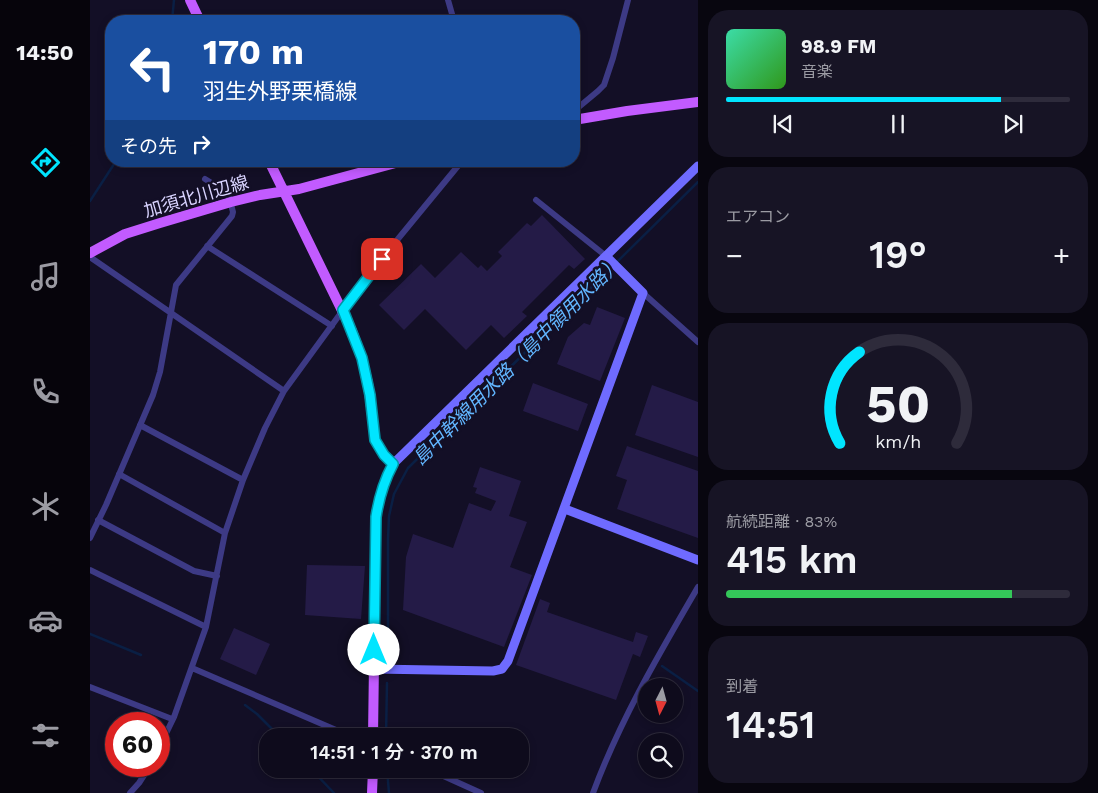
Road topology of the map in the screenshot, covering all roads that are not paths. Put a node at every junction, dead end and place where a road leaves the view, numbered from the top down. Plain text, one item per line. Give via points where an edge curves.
1 (190, 0) edge
2 (448, 0) edge
3 (628, 0) edge
4 (197, 15) edge
5 (452, 15) edge
6 (698, 102) edge
7 (580, 106) edge
8 (580, 119) edge
9 (698, 166) edge
10 (272, 167) edge
11 (379, 167) edge
12 (456, 167) edge
13 (205, 179) dead end
14 (284, 191) junction
15 (536, 200) dead end
16 (231, 202) junction
17 (207, 246) junction
18 (90, 252) edge
19 (606, 256) junction
20 (90, 258) edge
21 (643, 293) junction
22 (343, 310) junction
23 (171, 312) junction
24 (332, 326) junction
25 (698, 342) edge
26 (284, 391) junction
27 (140, 425) junction
28 (393, 464) junction
29 (119, 474) junction
30 (244, 480) junction
31 (565, 509) junction
32 (98, 520) junction
33 (225, 533) junction
34 (90, 538) edge
35 (698, 560) edge
36 (90, 570) edge
37 (217, 576) junction
38 (698, 587) edge
39 (206, 627) junction
40 (192, 668) junction
41 (374, 669) junction
42 (90, 687) edge
43 (172, 719) junction
44 (170, 723) edge
45 (331, 728) edge
46 (372, 728) edge
47 (143, 777) edge
48 (373, 778) edge
49 (448, 778) edge
50 (130, 793) edge
51 (372, 793) edge
52 (481, 793) edge
53 (593, 793) edge

1 - 4 main road
2 - 5 street
3 - 7 street via 604,84
6 - 8 main road
9 - 19 street
10 - 14 main road
11 - 14 main road, 加須北川辺線
12 - 22 street
13 - 16 street via 226,191
14 - 16 main road, 加須北川辺線
14 - 22 main road
15 - 19 street
16 - 17 street via 232,216
16 - 18 main road, 加須北川辺線 via 125,234
17 - 23 street via 176,285
17 - 24 street
19 - 21 street
19 - 28 street
20 - 23 street
21 - 25 street
21 - 31 street
22 - 24 street
22 - 28 main road via 362,358 375,440
23 - 26 street
23 - 27 street via 156,385
24 - 26 street
26 - 30 street
27 - 29 street
27 - 30 street
28 - 41 main road via 385,479 376,517
29 - 32 street
29 - 33 street
30 - 33 street
31 - 35 street
31 - 41 street via 508,661 502,668
32 - 34 street
32 - 37 street via 194,571
33 - 37 street
36 - 39 street
37 - 39 street
38 - 53 street via 641,686
39 - 40 street
40 - 43 street
40 - 45 street
41 - 46 main road
42 - 43 street
43 - 44 street
47 - 50 street
48 - 51 main road
49 - 52 street

